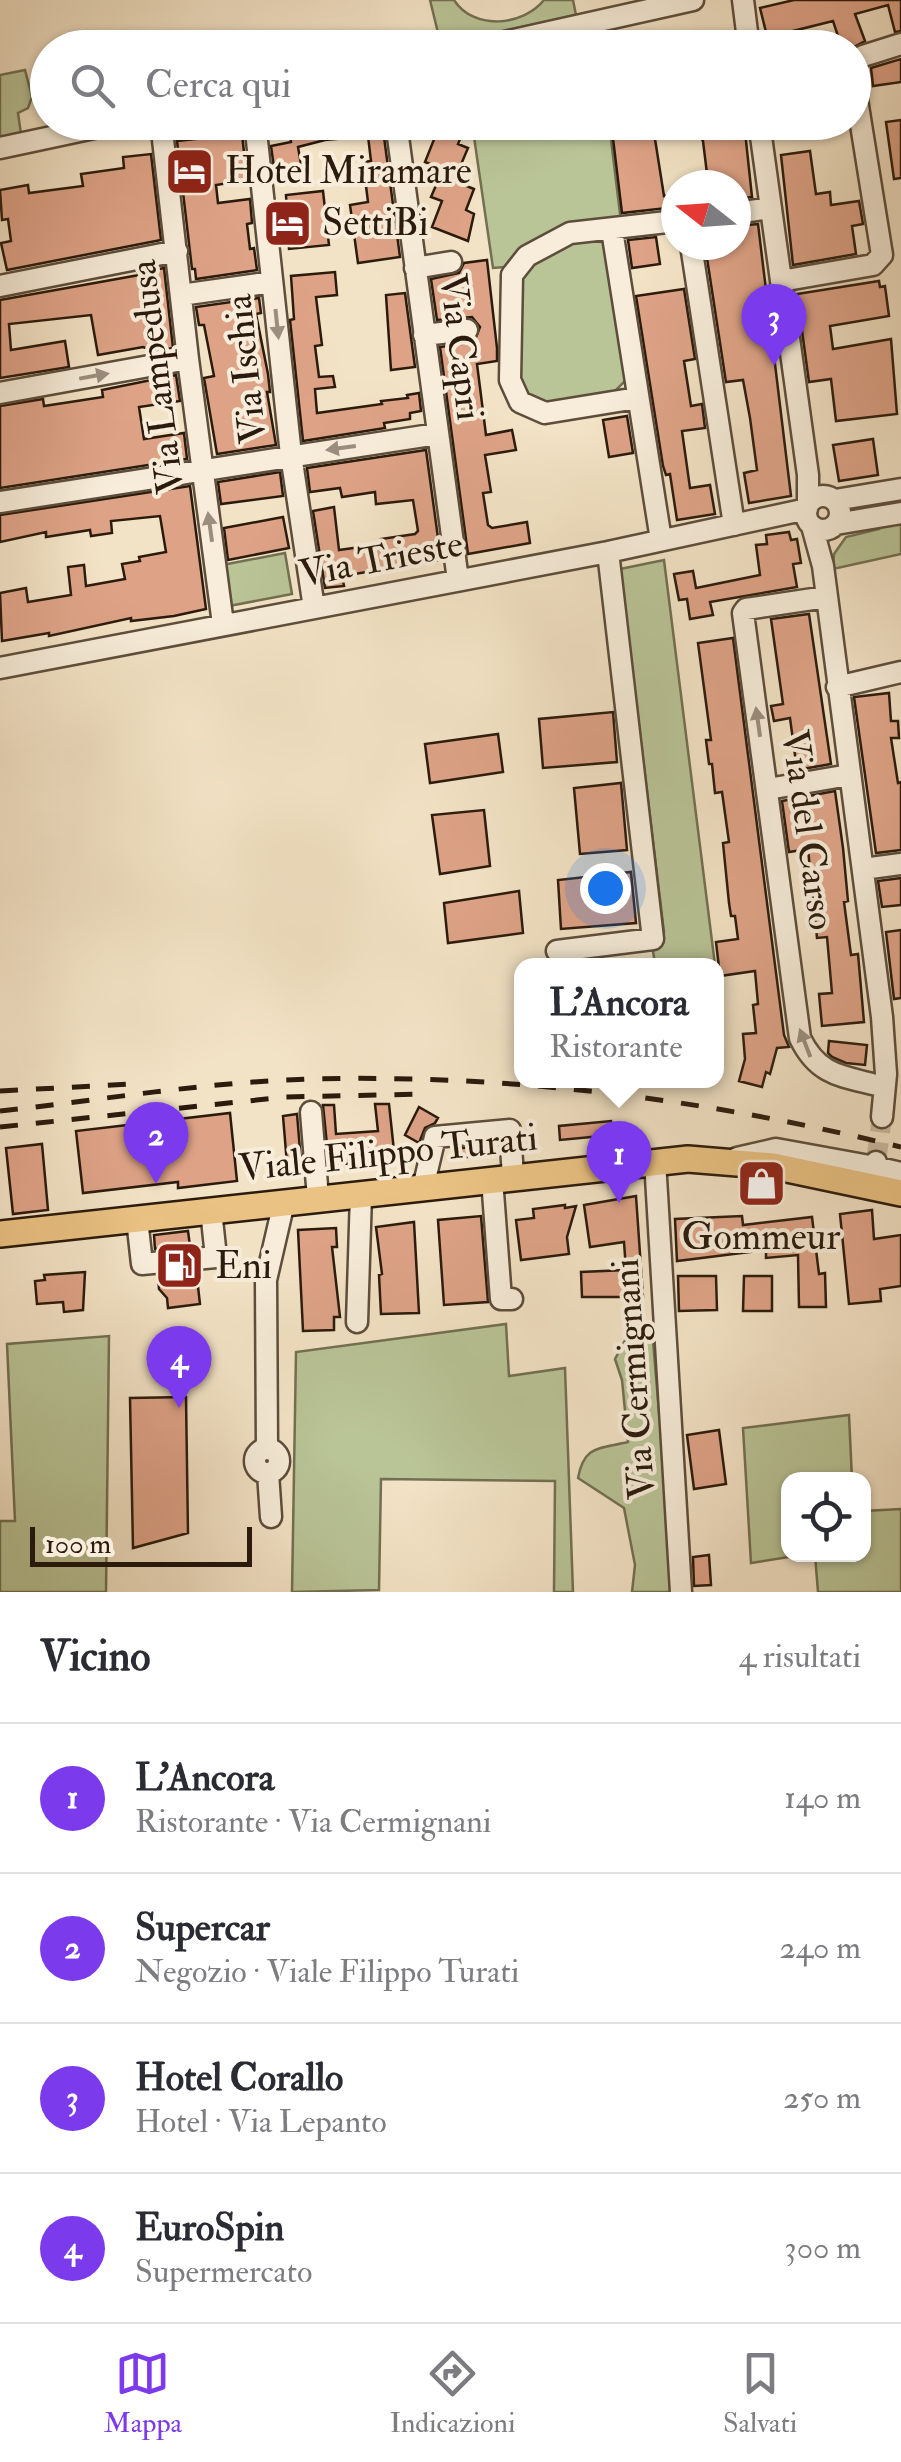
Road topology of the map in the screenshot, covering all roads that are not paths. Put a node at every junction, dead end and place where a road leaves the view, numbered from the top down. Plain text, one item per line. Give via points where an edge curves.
1 (693, 0) edge
2 (744, 0) edge
3 (559, 30) edge
4 (748, 30) edge
5 (901, 44) edge
6 (871, 59) edge
7 (38, 140) edge
8 (163, 140) edge
9 (257, 140) edge
10 (398, 140) edge
11 (762, 140) edge
12 (865, 140) edge
13 (0, 148) edge
14 (771, 208) junction
15 (751, 211) edge
16 (661, 223) edge
17 (612, 230) junction
18 (176, 251) junction
19 (693, 260) edge
20 (451, 262) dead end
21 (416, 268) junction
22 (781, 281) junction
23 (272, 282) junction
24 (0, 286) edge
25 (181, 295) junction
26 (466, 330) dead end
27 (424, 336) junction
28 (188, 359) junction
29 (0, 393) edge
30 (637, 398) junction
31 (437, 434) junction
32 (291, 455) junction
33 (203, 470) junction
34 (901, 488) edge
35 (0, 502) edge
36 (820, 514) junction
37 (901, 514) edge
38 (734, 525) junction
39 (660, 540) junction
40 (608, 552) junction
41 (458, 580) junction
42 (826, 597) junction
43 (314, 608) junction
44 (223, 624) junction
45 (0, 668) edge
46 (901, 672) edge
47 (838, 687) junction
48 (850, 775) junction
49 (768, 789) junction
50 (901, 864) edge
51 (863, 869) junction
52 (556, 951) dead end
53 (890, 1094) edge
54 (311, 1112) dead end
55 (726, 1160) junction
56 (655, 1161) junction
57 (901, 1173) edge
58 (503, 1178) junction
59 (422, 1188) junction
60 (901, 1192) edge
61 (360, 1194) junction
62 (318, 1198) junction
63 (284, 1202) junction
64 (212, 1210) junction
65 (137, 1219) junction
66 (0, 1234) edge
67 (512, 1298) dead end
68 (357, 1322) dead end
69 (272, 1517) dead end
70 (681, 1592) edge

1 - 3 street
2 - 4 street
5 - 6 street
7 - 13 street
8 - 18 street, Via Lampedusa
9 - 23 street, Via Ischia
10 - 21 street, Via Capri
11 - 14 street
12 - 22 street via 882,254 873,265
14 - 15 street
14 - 22 street
16 - 17 street
17 - 30 street
17 - 30 street via 570,234 528,256 512,275 510,380 520,402 544,413
18 - 24 street
18 - 25 street, Via Lampedusa
19 - 38 street
20 - 21 street
21 - 27 street, Via Capri
22 - 36 street via 808,475
23 - 25 street
23 -> 32 street, Via Ischia
25 - 28 street, Via Lampedusa
26 - 27 street
27 - 31 street, Via Capri
29 -> 28 street
28 - 33 street, Via Lampedusa
30 - 39 street
31 -> 32 street
31 - 41 street, Via Capri
32 - 33 street
32 - 43 street, Via Ischia
33 - 35 street
44 -> 33 street, Via Lampedusa
34 - 36 street
36 - 37 street
36 - 38 street, Via Trieste
36 - 42 street
38 - 39 street, Via Trieste
39 - 40 street, Via Trieste
40 - 41 street, Via Trieste
40 - 52 street via 653,939
41 - 43 street, Via Trieste
42 - 47 street
49 -> 42 street, Via del Carso via 742,614 746,608
43 - 44 street, Via Trieste
44 - 45 street, Via Trieste
46 - 47 street
47 - 48 street
48 - 49 street
48 - 51 street
53 -> 49 street, Via del Carso via 822,1070 800,1038
50 - 51 street
51 - 53 street
54 - 62 street
55 - 56 main road, Viale Filippo Turati
55 - 57 street via 776,1149
55 - 60 main road, Viale Filippo Turati
56 - 58 main road, Viale Filippo Turati
56 - 70 street, Via Cermignani
58 - 59 main road, Viale Filippo Turati
58 - 59 street via 510,1130 435,1136
58 - 67 street via 501,1299
59 - 61 main road, Viale Filippo Turati
61 - 62 main road, Viale Filippo Turati
61 - 68 street
62 - 63 main road, Viale Filippo Turati
63 - 64 main road, Viale Filippo Turati
63 - 69 street via 266,1280 266,1449 278,1458 268,1473
64 - 65 main road, Viale Filippo Turati
64 - 65 street via 216,1257 142,1264
65 - 66 main road, Viale Filippo Turati

